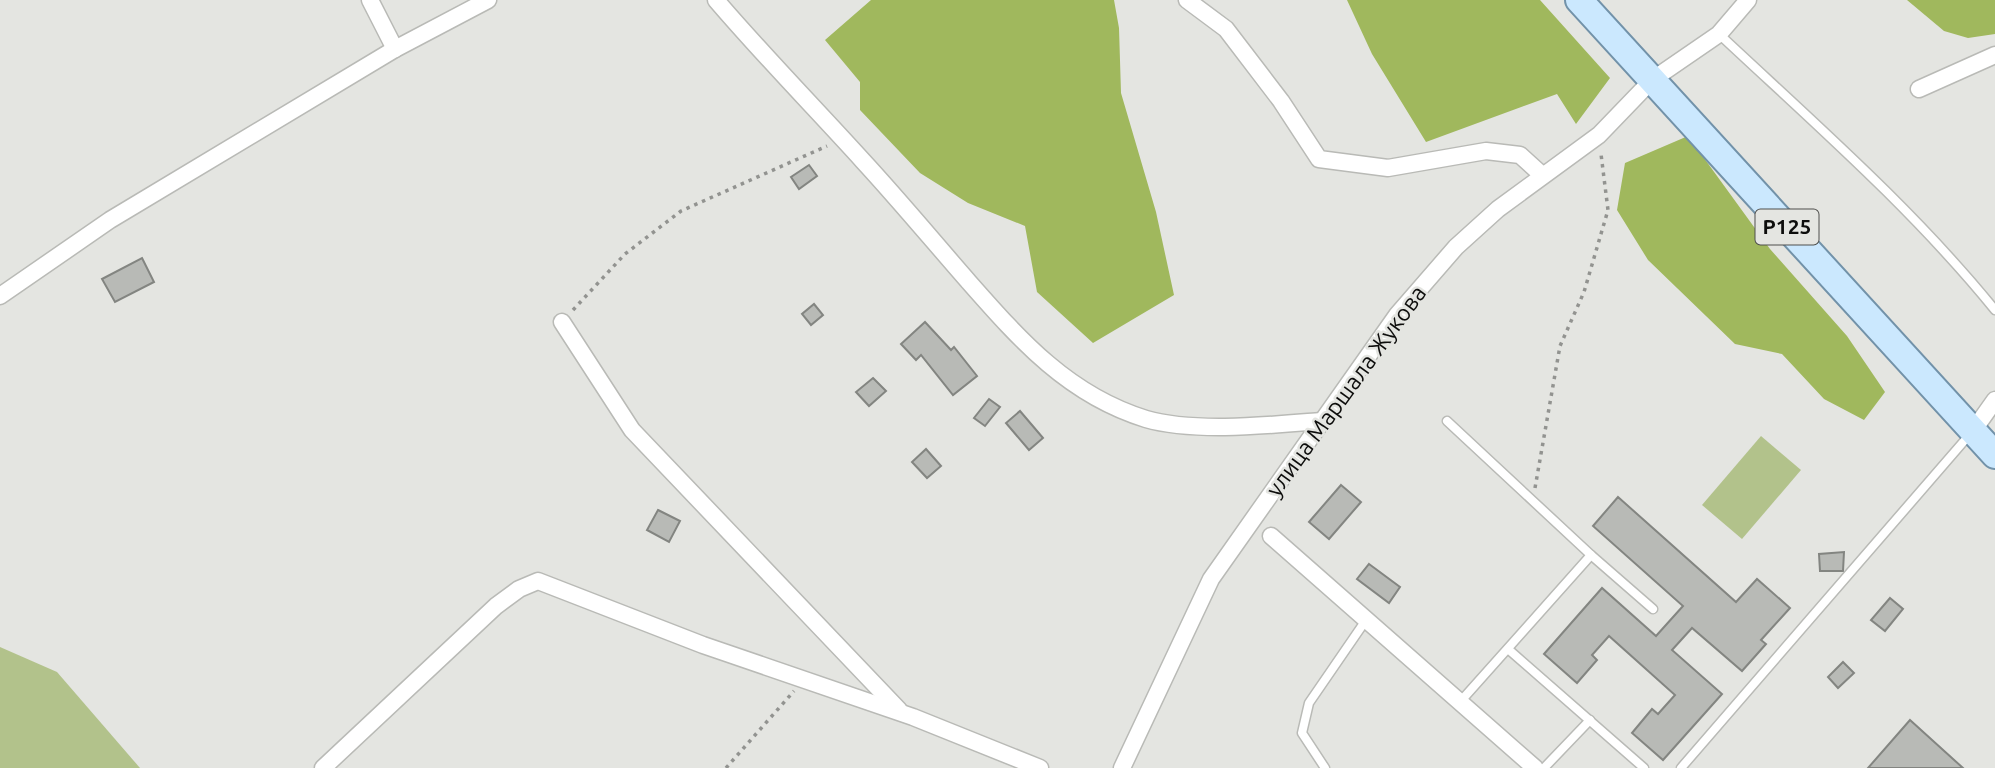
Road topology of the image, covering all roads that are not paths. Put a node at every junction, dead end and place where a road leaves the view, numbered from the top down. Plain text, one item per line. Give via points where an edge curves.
1 (370, 0) edge
2 (488, 0) edge
3 (716, 0) edge
4 (1187, 0) edge
5 (1579, 0) edge
6 (1748, 0) edge
7 (1719, 34) junction
8 (395, 49) junction
9 (1995, 55) edge
10 (1652, 80) junction
11 (1919, 89) dead end
12 (1542, 175) junction
13 (0, 296) edge
14 (1995, 310) edge
15 (562, 322) road end
16 (1995, 400) edge
17 (1321, 421) junction
18 (1447, 421) dead end
19 (1973, 431) junction
20 (1995, 455) edge
21 (1271, 536) dead end
22 (1591, 555) junction
23 (1653, 609) dead end
24 (1366, 620) junction
25 (1508, 649) junction
26 (1460, 702) junction
27 (902, 713) junction
28 (1590, 720) junction
29 (1013, 756) junction
30 (323, 768) edge
31 (1000, 768) edge
32 (1040, 768) edge
33 (1122, 768) edge
34 (1325, 768) edge
35 (1535, 768) edge
36 (1544, 768) edge
37 (1644, 768) edge
38 (1681, 768) edge

1 - 8 street
2 - 8 street
3 - 17 street via 1020,340 1052,369 1084,391 1148,419 1219,426
4 - 12 street via 1226,29 1319,159 1388,168 1486,152 1520,155
5 - 10 main road, Р125
6 - 7 street, улица Маршала Жукова
7 - 10 street, улица Маршала Жукова
7 - 14 lane via 1877,182
8 - 13 street via 110,220
9 - 11 street
10 - 12 street, улица Маршала Жукова via 1600,135
10 - 19 main road, Р125
12 - 17 street, улица Маршала Жукова via 1456,247 1396,315
15 - 27 street via 632,430
16 - 19 street
17 - 33 street, улица Маршала Жукова via 1211,579
18 - 22 lane
19 - 20 main road, Р125
19 - 38 lane
21 - 24 street
22 - 23 lane
22 - 25 lane
24 - 26 street
24 - 34 lane via 1309,703 1302,733
25 - 26 lane
25 - 28 lane
26 - 35 street
27 - 29 street
27 - 30 street via 538,581 496,606
28 - 36 lane
28 - 37 lane
29 - 31 street
29 - 32 street

